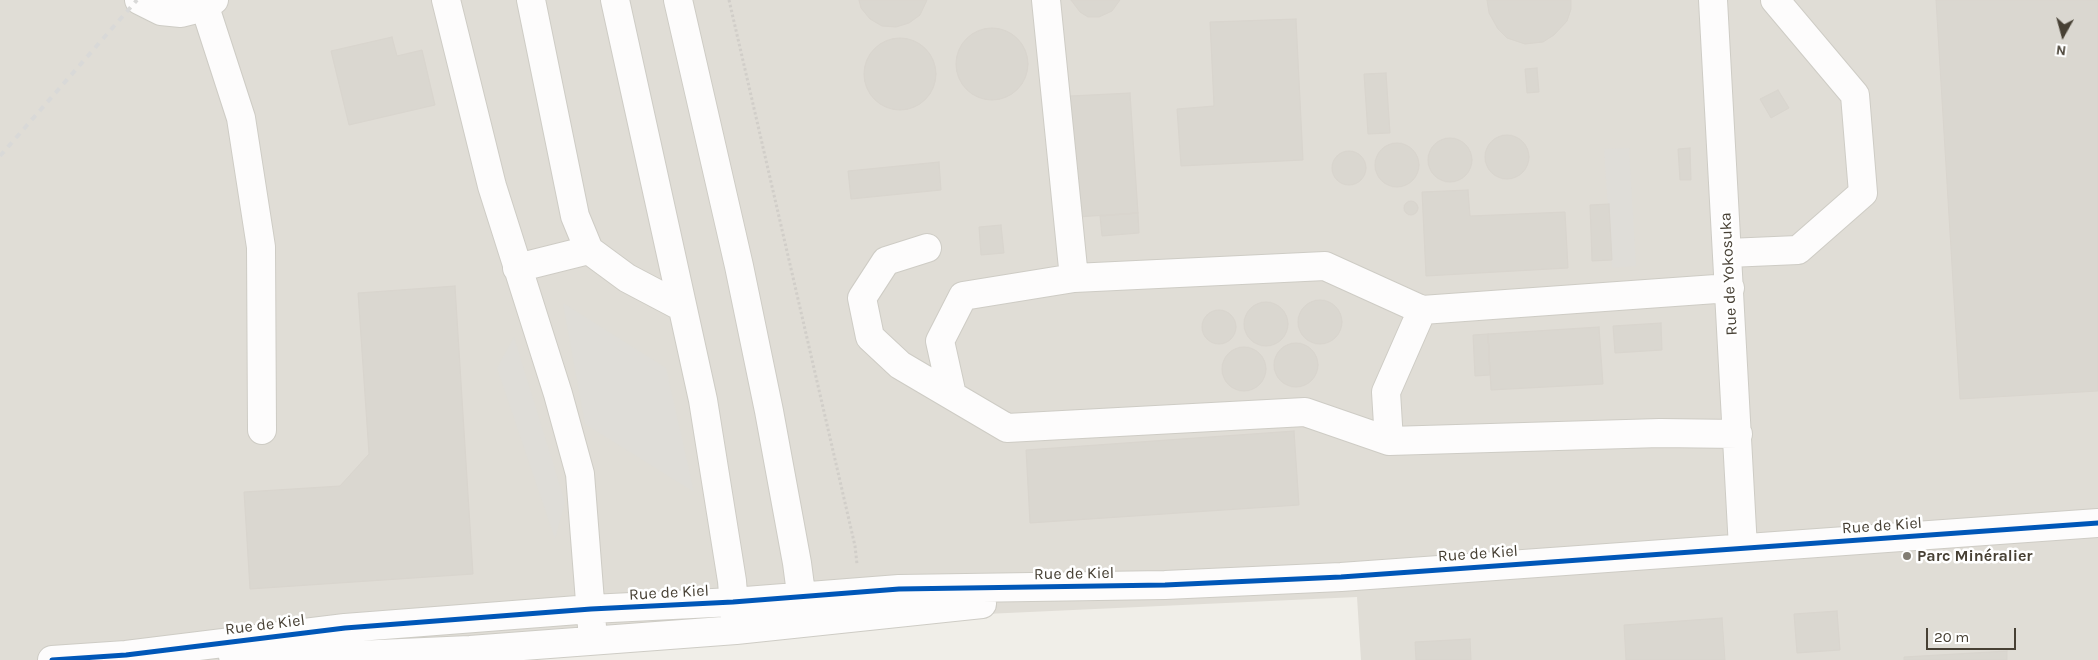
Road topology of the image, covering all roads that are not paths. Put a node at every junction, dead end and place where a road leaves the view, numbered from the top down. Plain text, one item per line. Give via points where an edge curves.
1 (140, 0) edge
2 (446, 0) edge
3 (531, 0) edge
4 (615, 0) edge
5 (678, 0) edge
6 (1046, 0) edge
7 (1713, 0) edge
8 (1774, 0) edge
9 (210, 4) edge
10 (927, 248) dead end
11 (589, 250) junction
12 (1728, 253) junction
13 (517, 268) junction
14 (1074, 278) junction
15 (1730, 288) junction
16 (682, 307) junction
17 (1422, 310) junction
18 (952, 396) junction
19 (262, 430) dead end
20 (1738, 434) junction
21 (1389, 441) junction
22 (2098, 523) edge
23 (1743, 548) junction
24 (733, 602) junction
25 (591, 609) junction
26 (803, 610) junction
27 (736, 630) junction
28 (593, 641) junction
29 (126, 655) junction
30 (52, 660) edge

1 - 9 street via 161,11 181,12
2 - 13 street via 492,186
3 - 11 street via 575,216
4 - 16 street
5 - 26 street via 769,411
6 - 14 street
7 - 12 street, Rue de Yokosuka
8 - 12 street via 1855,96 1863,193 1798,250
9 - 19 street via 241,118 261,247
10 - 18 street via 886,261 862,298 870,337 900,365
11 - 13 street
11 - 16 street via 627,278
12 - 15 street, Rue de Yokosuka
13 - 25 street via 580,474
14 - 17 street via 1326,266
14 - 18 street via 963,296 940,341
15 - 17 street
15 - 20 street, Rue de Yokosuka
16 - 24 street via 703,400
17 - 21 street via 1386,392
18 - 21 street via 1007,428 1305,412
20 - 21 street via 1660,433
20 - 23 street, Rue de Yokosuka
22 - 23 street, Rue de Kiel
23 - 26 street, Rue de Kiel
24 - 25 street, Rue de Kiel
24 - 26 street, Rue de Kiel
24 - 27 street
25 - 28 street
25 - 29 street, Rue de Kiel via 345,628
26 - 27 street, Rue de Kiel
27 - 28 street, Rue de Kiel
28 - 29 street, Rue de Kiel via 312,657
29 - 30 street, Rue de Kiel

